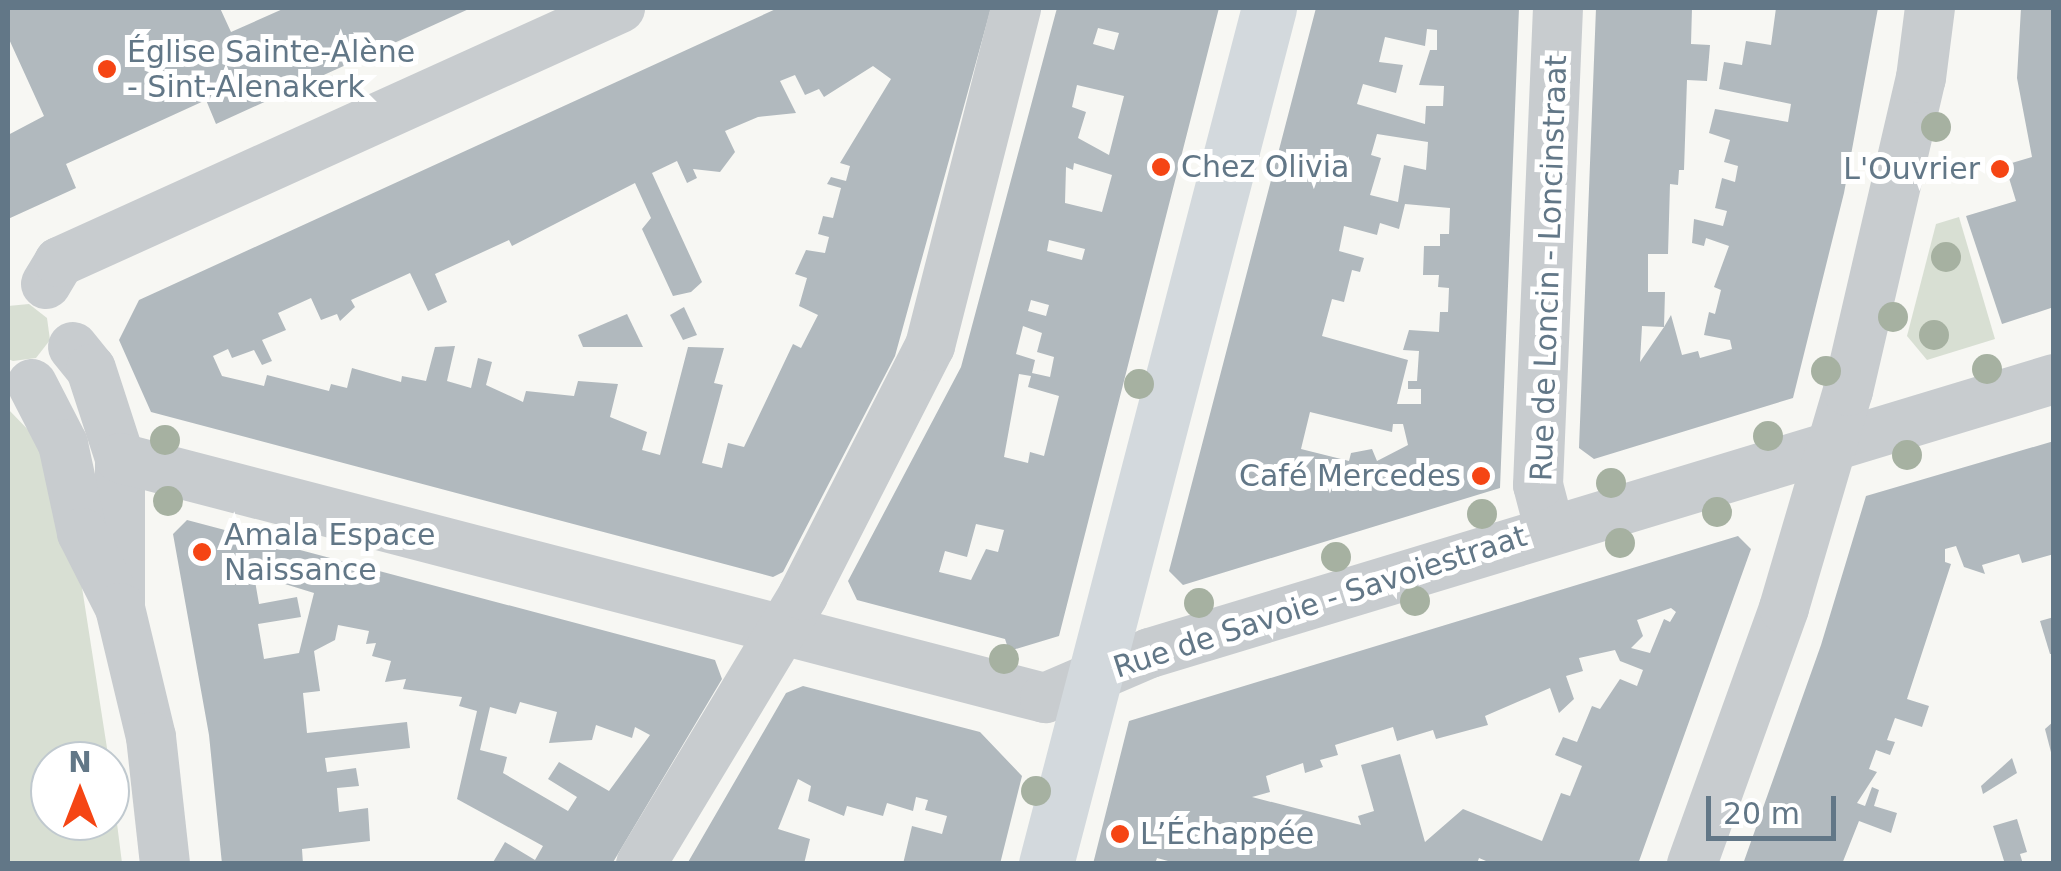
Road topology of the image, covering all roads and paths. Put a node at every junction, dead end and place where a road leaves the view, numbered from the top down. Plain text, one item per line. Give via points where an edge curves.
1 (620, 8) edge
2 (1016, 8) edge
3 (1269, 8) edge
4 (1558, 8) edge
5 (1930, 8) edge
6 (26, 283) edge
7 (73, 347) junction
8 (2054, 379) edge
9 (20, 383) edge
10 (1831, 448) junction
11 (120, 458) junction
12 (1549, 527) junction
13 (120, 608) junction
14 (782, 628) junction
15 (1095, 676) junction
16 (165, 864) edge
17 (641, 864) edge
18 (1046, 864) edge
19 (1692, 864) edge

1 - 6 street via 59,262
2 - 14 street via 930,346
3 - 15 main road
4 - 12 street, Rue de Loncin - Loncinstraat via 1538,485
5 - 10 street via 1921,78
6 - 7 street via 71,311
7 - 9 street via 57,371
7 - 11 street via 92,369
8 - 10 street, Rue de Savoie - Savoiestraat
9 - 13 street via 63,444 82,533
10 - 12 street, Rue de Savoie - Savoiestraat
10 - 19 street via 1784,608
11 - 13 street
11 - 14 street, Rue de Savoie - Savoiestraat
12 - 15 street, Rue de Savoie - Savoiestraat
13 - 16 street via 152,738
14 - 15 street, Rue de Savoie - Savoiestraat via 1045,698
14 - 17 street
15 - 18 main road

